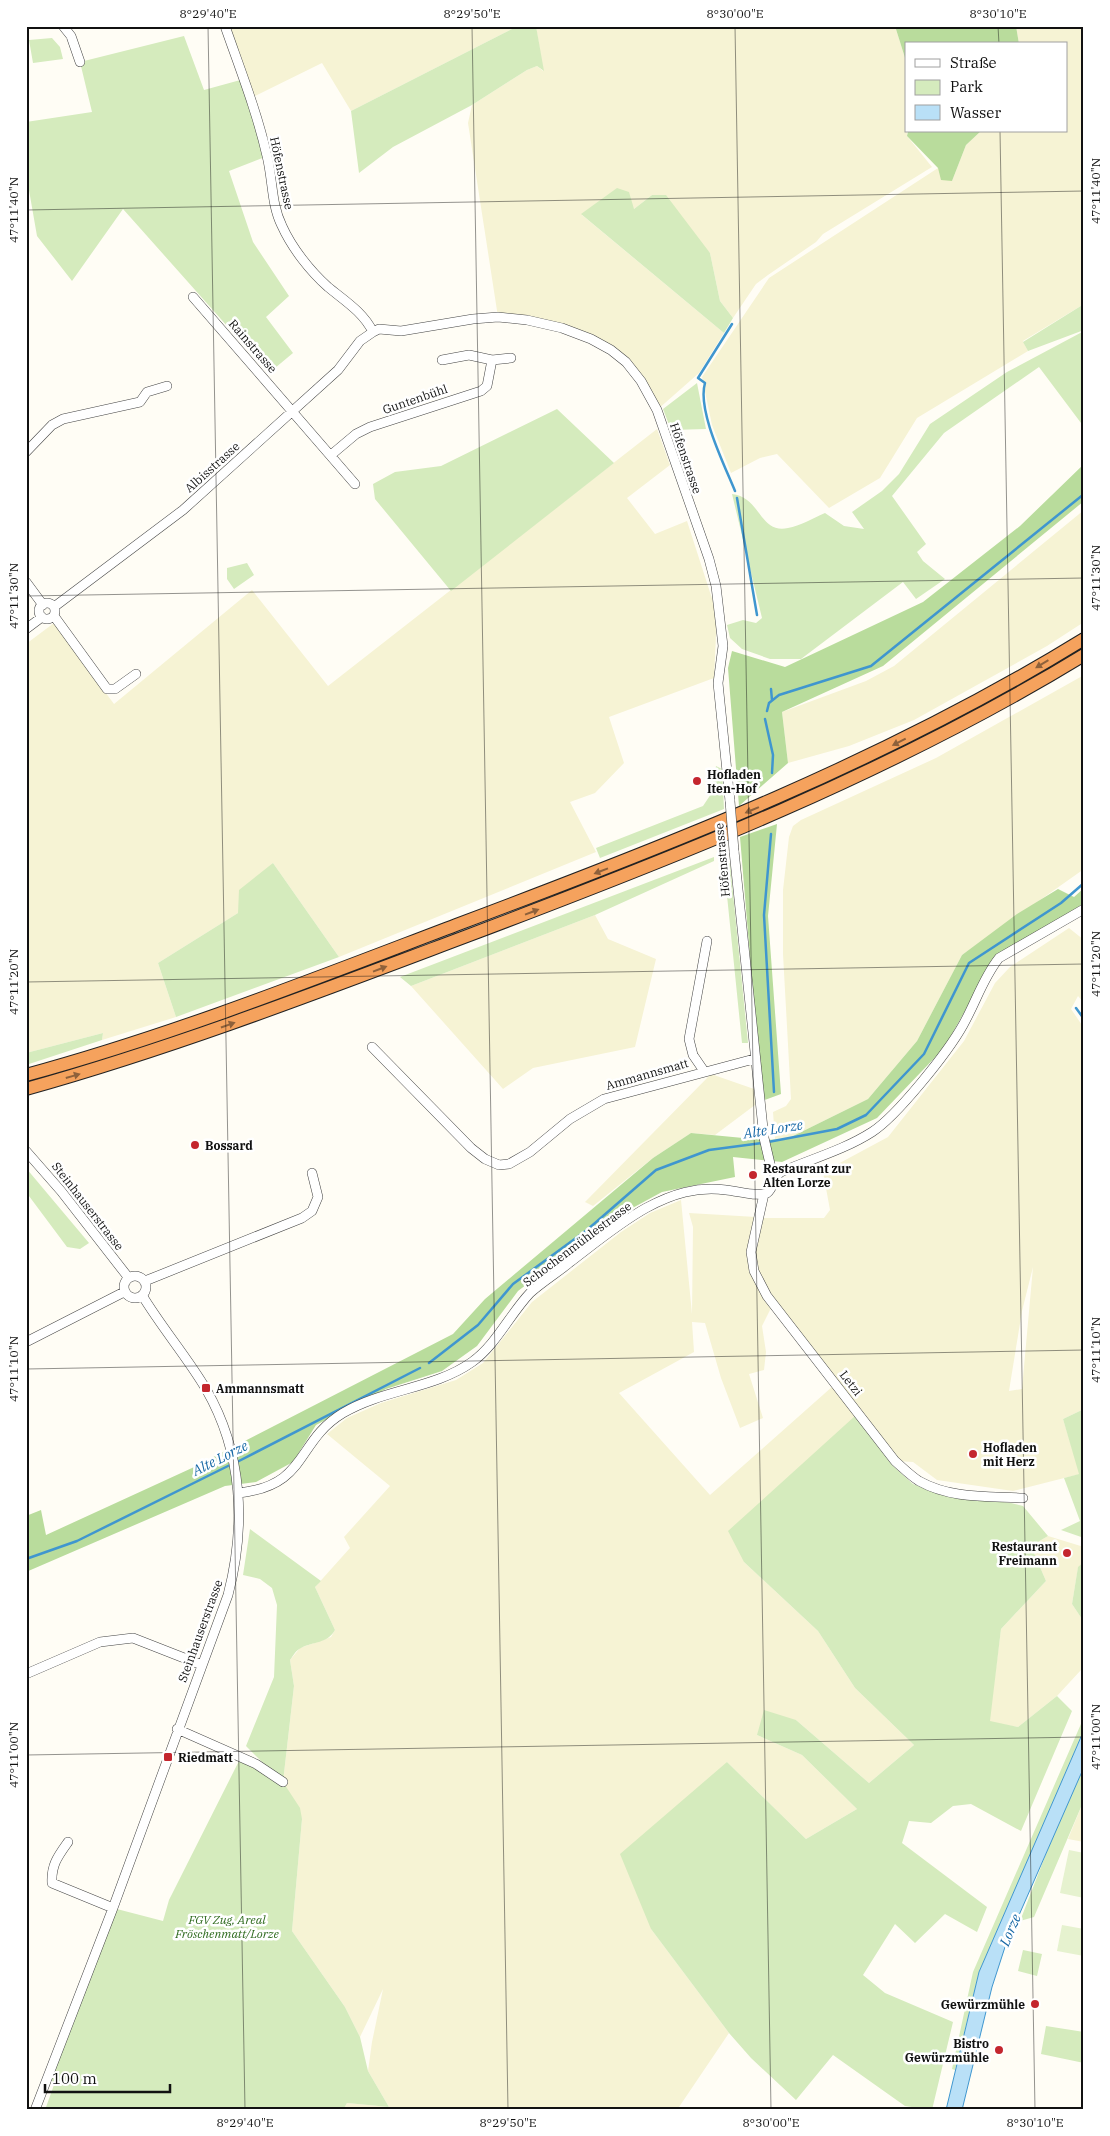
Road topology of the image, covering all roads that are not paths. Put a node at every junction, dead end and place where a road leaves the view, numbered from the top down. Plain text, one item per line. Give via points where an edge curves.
1 (225, 26) edge
2 (67, 27) edge
3 (80, 62) dead end
4 (193, 297) dead end
5 (373, 332) junction
6 (511, 358) dead end
7 (442, 360) dead end
8 (492, 360) junction
9 (167, 386) dead end
10 (294, 412) junction
11 (26, 452) edge
12 (331, 455) junction
13 (355, 484) dead end
14 (26, 582) edge
15 (43, 605) junction
16 (54, 611) junction
17 (42, 617) junction
18 (26, 629) edge
19 (1084, 639) edge
20 (1084, 655) edge
21 (136, 674) dead end
22 (1084, 909) edge
23 (706, 941) dead end
24 (372, 1047) dead end
25 (754, 1059) junction
26 (704, 1071) junction
27 (26, 1075) edge
28 (26, 1089) edge
29 (26, 1151) edge
30 (312, 1173) dead end
31 (776, 1176) junction
32 (764, 1194) junction
33 (128, 1277) junction
34 (145, 1282) junction
35 (124, 1292) junction
36 (142, 1295) junction
37 (26, 1342) edge
38 (239, 1493) junction
39 (1023, 1498) dead end
40 (202, 1665) junction
41 (26, 1674) edge
42 (177, 1729) junction
43 (283, 1782) dead end
44 (68, 1842) dead end
45 (113, 1908) junction
46 (35, 2110) edge

1 - 5 street, Höfenstrasse via 251,98 272,179 274,206 282,227 305,262 327,286 368,320
2 - 3 street
4 - 10 street, Rainstrasse
5 - 10 street, Albisstrasse via 360,341 338,370
5 - 25 street, Höfenstrasse, bridge via 379,329 401,331 482,318 527,320 591,339 626,362 641,381 656,410 716,586 723,646 718,683
6 - 8 street
7 - 8 street via 469,355
8 - 12 street, Guntenbühl via 487,386 481,392 370,428 356,434
9 - 11 street via 147,392 140,402 63,419 52,425
10 - 12 street, Rainstrasse
10 - 16 street, Albisstrasse via 183,510
12 - 13 street, Rainstrasse
14 - 15 street
15 - 16 street via 48,604
15 - 17 street
16 - 17 street via 47,619
16 - 21 street via 108,689 115,689
17 - 18 street
19 -> 27 highway via 923,730 737,816 266,996 127,1045
28 -> 20 highway via 237,1022 684,853 891,762
22 - 31 street via 999,958 990,968 952,1041 877,1128 851,1144
23 - 26 street via 689,1039 693,1055
24 - 26 street, Ammannsmatt via 471,1148 499,1165 509,1164 530,1152 570,1119 604,1099
25 - 26 street, Ammannsmatt
25 - 31 street, Höfenstrasse via 768,1160
29 - 33 street, Steinhauserstrasse
30 - 34 street via 318,1196 312,1210 302,1218
31 - 32 street via 771,1190
32 - 38 street, Schochenmühlestrasse via 705,1188 682,1192 646,1208 532,1291 474,1361 454,1374 374,1398 343,1413 325,1426 276,1484
32 - 39 street, Letzi via 751,1252 754,1271 767,1296 895,1461 918,1481 940,1491
33 - 34 street via 137,1276
33 - 35 street via 123,1284
34 - 36 street via 146,1289
35 - 36 street via 131,1298
35 - 37 street
36 - 38 street, Steinhauserstrasse via 206,1388 228,1436
38 - 40 street, Steinhauserstrasse via 239,1543 234,1575
40 - 41 street via 133,1638 100,1642
40 - 42 street, Steinhauserstrasse
42 - 43 street via 256,1764
42 - 45 street, Steinhauserstrasse
44 - 45 street via 55,1861 52,1883
45 - 46 street, Steinhauserstrasse

